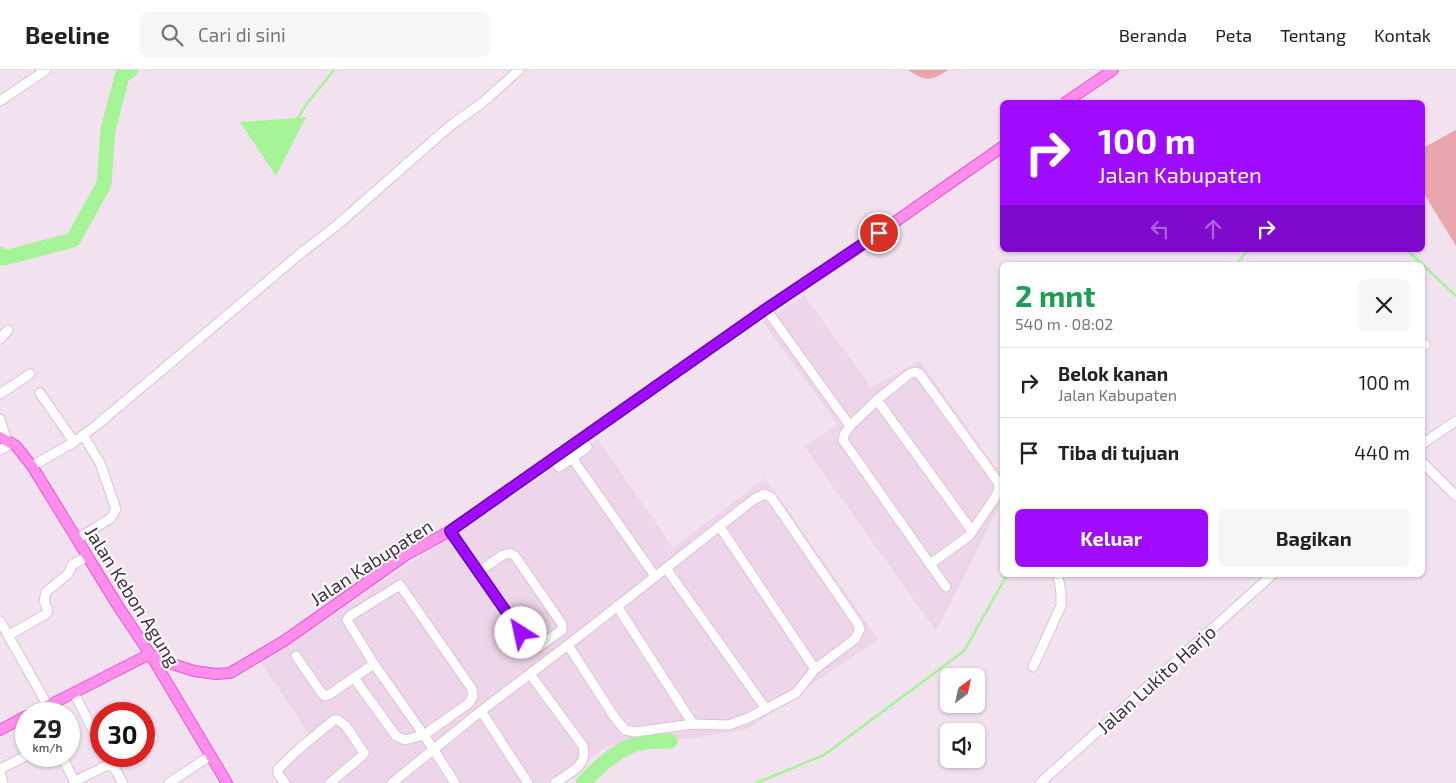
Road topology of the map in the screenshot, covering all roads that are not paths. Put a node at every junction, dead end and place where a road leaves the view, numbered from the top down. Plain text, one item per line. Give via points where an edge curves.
1 (46, 70) edge
2 (519, 70) edge
3 (1113, 70) edge
4 (1069, 100) edge
5 (0, 101) edge
6 (1000, 148) edge
7 (766, 309) junction
8 (8, 330) dead end
9 (0, 339) edge
10 (30, 374) dead end
11 (40, 393) dead end
12 (0, 394) edge
13 (877, 400) junction
14 (0, 419) edge
15 (1454, 425) edge
16 (850, 426) junction
17 (83, 435) junction
18 (581, 439) junction
19 (6, 440) edge
20 (74, 442) junction
21 (1425, 442) edge
22 (0, 450) edge
23 (572, 458) junction
24 (552, 459) junction
25 (1425, 465) edge
26 (32, 466) junction
27 (1456, 496) edge
28 (720, 527) junction
29 (450, 531) junction
30 (972, 531) junction
31 (77, 539) junction
32 (88, 556) junction
33 (930, 564) junction
34 (666, 568) junction
35 (478, 572) junction
36 (655, 576) junction
37 (1058, 577) edge
38 (1270, 577) edge
39 (946, 587) dead end
40 (617, 606) junction
41 (0, 621) edge
42 (9, 636) junction
43 (568, 645) junction
44 (150, 654) junction
45 (296, 656) dead end
46 (374, 664) junction
47 (1033, 667) dead end
48 (815, 670) junction
49 (530, 674) junction
50 (354, 678) junction
51 (74, 693) junction
52 (46, 702) edge
53 (56, 702) edge
54 (766, 709) junction
55 (481, 711) junction
56 (15, 722) edge
57 (90, 724) edge
58 (693, 724) junction
59 (0, 730) edge
60 (424, 735) junction
61 (433, 750) junction
62 (210, 756) junction
63 (15, 762) edge
64 (68, 767) edge
65 (101, 767) edge
66 (113, 767) edge
67 (0, 771) edge
68 (75, 782) edge
69 (3, 783) edge
70 (123, 783) edge
71 (169, 783) edge
72 (227, 783) edge
73 (285, 783) edge
74 (330, 783) edge
75 (392, 783) edge
76 (455, 783) edge
77 (528, 783) edge
78 (555, 783) edge
79 (1040, 783) edge

1 - 5 street
2 - 17 street
3 - 4 main road
6 - 7 main road, Jalan Kabupaten
7 - 16 street
7 - 18 main road, Jalan Kabupaten
8 - 9 street
10 - 12 street
11 - 20 street
13 - 16 street
13 - 30 street
13 - 30 street via 909,374 919,373 924,378 998,482 996,496
14 - 19 street
15 - 21 street
16 - 33 street via 843,440
17 - 20 street
17 - 31 street via 100,463 116,510 111,518
18 - 23 street via 587,447
18 - 24 main road, Jalan Kabupaten
19 - 22 street
19 - 26 main road, Jalan Kebon Agung
20 - 26 street
23 - 24 street via 559,467
23 - 36 street
24 - 29 main road, Jalan Kabupaten
25 - 27 street
26 - 31 main road, Jalan Kebon Agung
28 - 34 street
28 - 48 street
28 - 48 street via 753,500 768,494 858,624 860,629 855,639
29 - 35 street
29 - 44 main road, Jalan Kabupaten via 406,555 284,641 230,673 194,671
30 - 33 street
31 - 32 main road, Jalan Kebon Agung
32 - 42 street via 72,565 68,574 46,592 46,614
32 - 44 main road, Jalan Kebon Agung
33 - 39 street
34 - 36 street
34 - 54 street
35 - 35 street via 503,555 510,553 515,556 562,624 562,630 533,650
36 - 40 street
37 - 47 street via 1062,606
38 - 79 street, Jalan Lukito Harjo
40 - 43 street
40 - 58 street
41 - 42 street
42 - 52 street
43 - 49 street
43 - 58 street via 625,730 635,732
44 - 51 main road
44 - 62 main road, Jalan Kebon Agung
45 - 50 street via 325,696
46 - 50 street
46 - 60 street
46 - 60 street via 347,620 400,585 472,689 469,703
48 - 54 street via 796,693
49 - 55 street
49 - 78 street via 582,746 585,755 581,764
50 - 60 street via 396,736 405,740
51 - 53 main road
51 - 57 street
54 - 58 street via 729,725
55 - 61 street
55 - 77 street
56 - 59 main road
60 - 61 street
61 - 75 street
61 - 76 street
62 - 71 street
62 - 72 main road, Jalan Kebon Agung
63 - 67 street
64 - 68 street
65 - 68 street
66 - 70 street
67 - 69 street
73 - 74 street via 278,769 334,720 338,720 346,726 364,753

